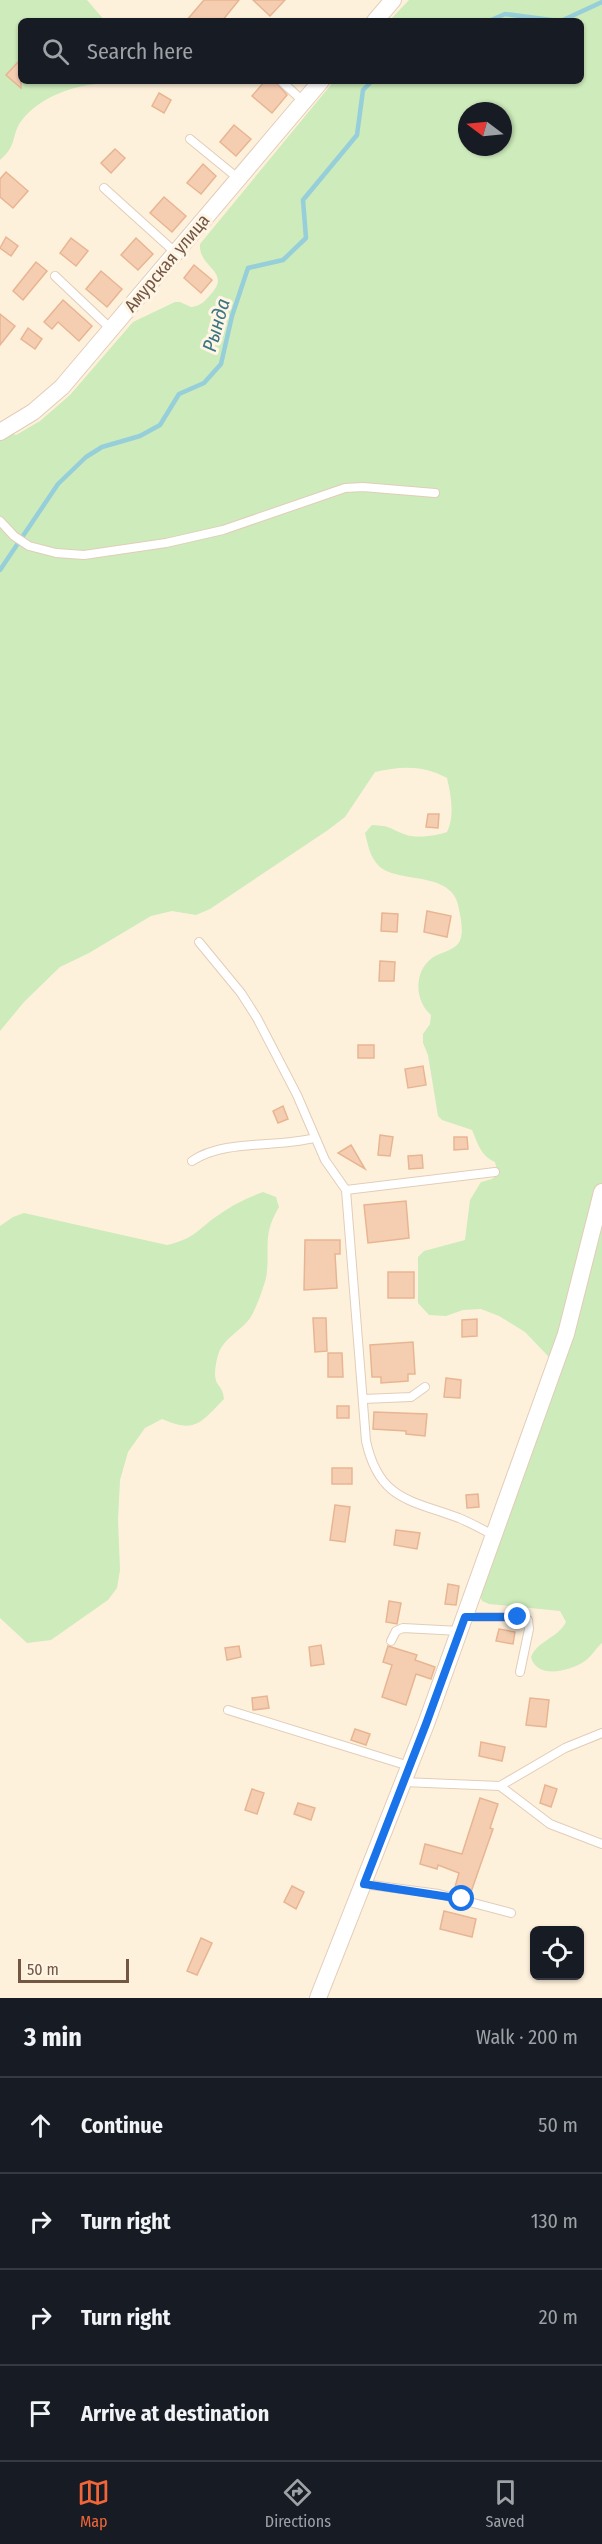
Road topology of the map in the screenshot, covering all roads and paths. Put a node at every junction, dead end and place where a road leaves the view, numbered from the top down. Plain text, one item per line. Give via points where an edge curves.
1 (393, 0) edge
2 (378, 18) edge
3 (284, 84) edge
4 (318, 84) edge
5 (303, 101) junction
6 (190, 139) dead end
7 (239, 178) junction
8 (104, 188) dead end
9 (176, 253) junction
10 (55, 276) dead end
11 (111, 328) junction
12 (0, 432) edge
13 (435, 493) dead end
14 (0, 521) edge
15 (199, 942) dead end
16 (314, 1138) junction
17 (192, 1161) dead end
18 (495, 1172) dead end
19 (346, 1190) junction
20 (602, 1192) edge
21 (425, 1386) dead end
22 (363, 1399) junction
23 (493, 1535) junction
24 (462, 1624) junction
25 (392, 1641) dead end
26 (520, 1672) dead end
27 (228, 1710) dead end
28 (602, 1733) edge
29 (406, 1774) junction
30 (500, 1786) junction
31 (602, 1844) edge
32 (364, 1884) junction
33 (511, 1913) dead end
34 (318, 1998) edge

1 - 2 street
3 - 5 lane
4 - 5 street, Амурская улица
5 - 7 street, Амурская улица
6 - 7 lane
7 - 9 street, Амурская улица
8 - 9 lane
9 - 11 street, Амурская улица
10 - 11 lane
11 - 12 street, Амурская улица via 62,387 33,412
13 - 14 lane via 345,488 223,530 84,555 56,554 29,546
15 - 16 lane via 257,1018 297,1095
16 - 17 lane via 211,1152
16 - 19 lane via 324,1160
18 - 19 lane
19 - 22 lane
20 - 23 street via 566,1334
21 - 22 lane via 411,1397
22 - 23 lane via 369,1455 385,1484 406,1501 461,1519
23 - 24 street
24 - 25 lane via 404,1628 396,1631
24 - 26 lane via 518,1617 528,1620
24 - 29 street
27 - 29 lane
28 - 30 lane via 565,1748
29 - 30 lane
29 - 32 street
30 - 31 lane via 550,1824
32 - 33 lane via 439,1894
32 - 34 street

